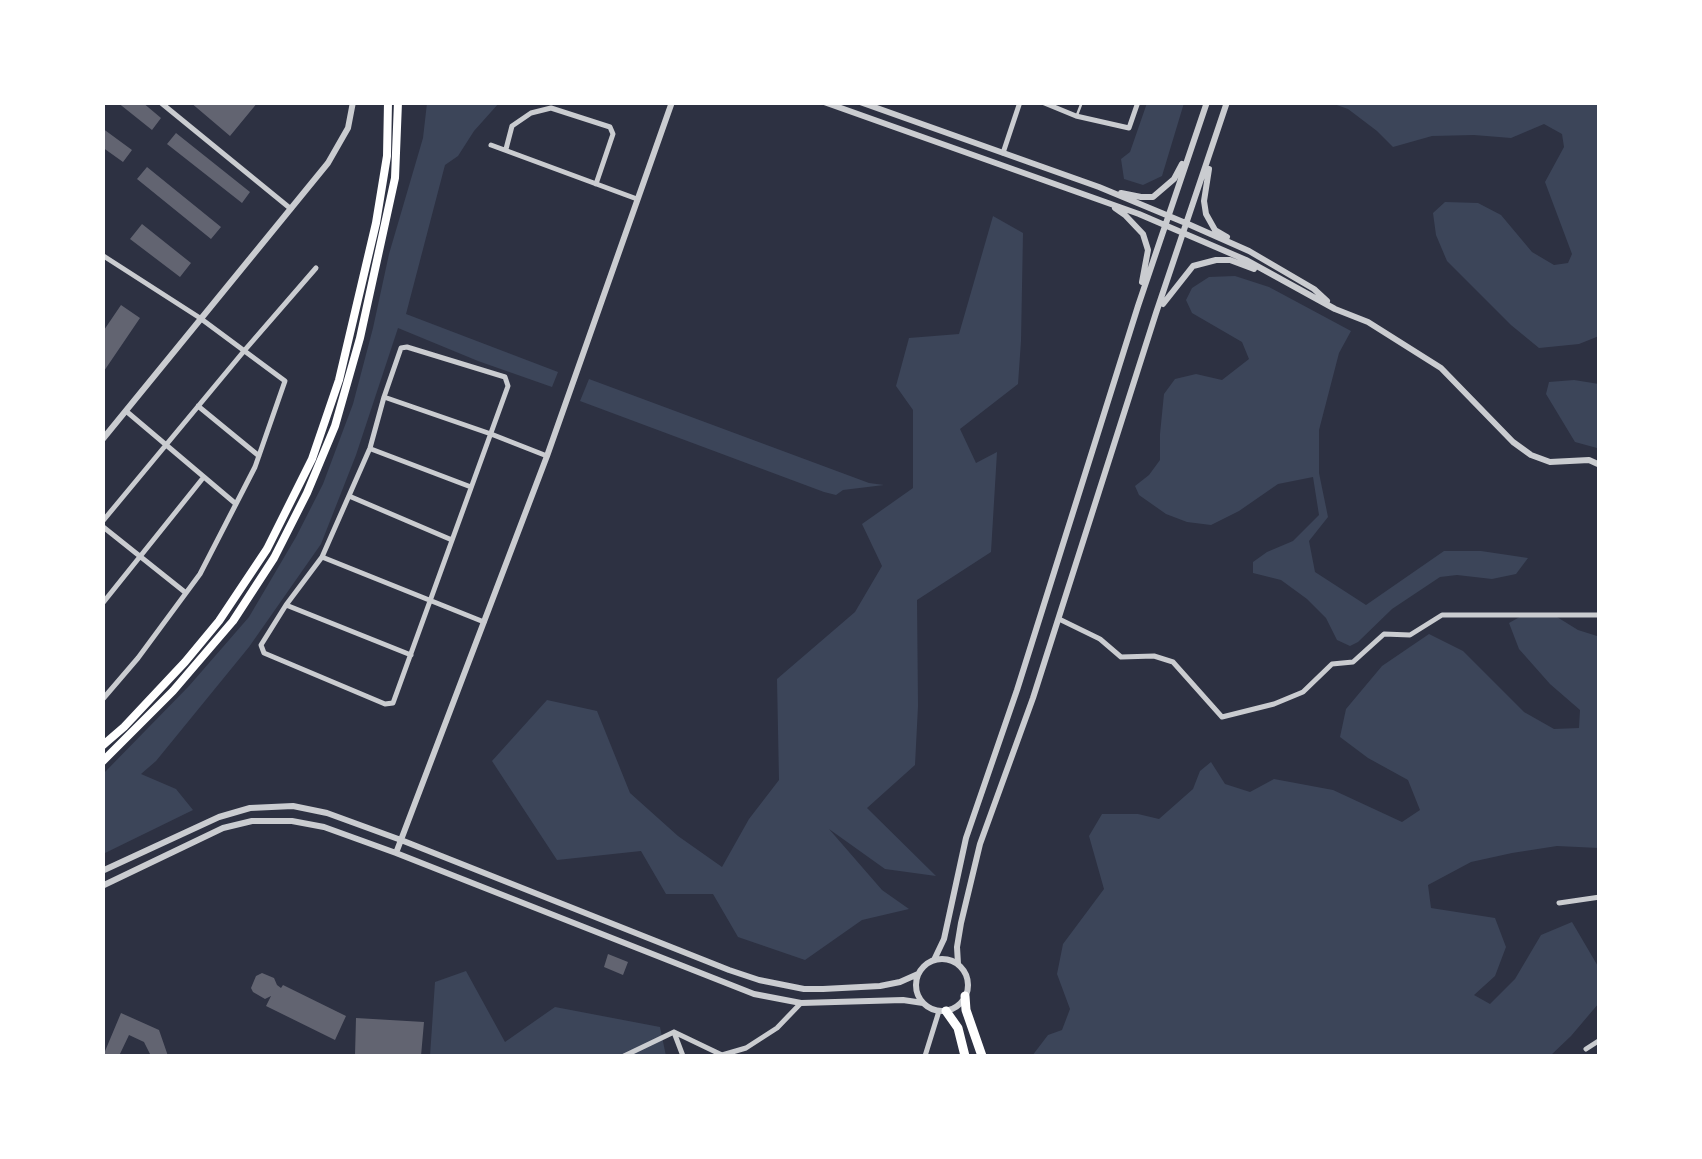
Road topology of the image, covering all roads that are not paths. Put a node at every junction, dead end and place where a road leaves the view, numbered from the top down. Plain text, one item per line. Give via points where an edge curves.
1 (160, 102) edge
2 (353, 102) edge
3 (388, 102) edge
4 (400, 102) edge
5 (672, 102) edge
6 (824, 102) edge
7 (860, 102) edge
8 (1020, 102) edge
9 (1042, 102) edge
10 (1082, 102) edge
11 (1138, 102) edge
12 (1207, 102) edge
13 (1227, 102) edge
14 (843, 106) edge
15 (1076, 116) junction
16 (492, 144) dead end
17 (1192, 145) junction
18 (506, 149) junction
19 (1212, 149) junction
20 (1003, 154) junction
21 (596, 184) junction
22 (1098, 187) junction
23 (636, 199) junction
24 (1106, 202) junction
25 (291, 208) junction
26 (1168, 216) junction
27 (1188, 224) junction
28 (1165, 226) junction
29 (1184, 233) junction
30 (1250, 251) junction
31 (102, 255) edge
32 (316, 268) dead end
33 (1269, 274) junction
34 (1138, 306) junction
35 (1335, 308) junction
36 (1156, 313) junction
37 (200, 318) junction
38 (244, 351) junction
39 (384, 397) junction
40 (198, 406) junction
41 (126, 411) junction
42 (491, 434) junction
43 (102, 440) edge
44 (167, 444) junction
45 (370, 448) junction
46 (259, 456) junction
47 (547, 456) junction
48 (1600, 465) edge
49 (204, 478) junction
50 (471, 487) junction
51 (349, 496) junction
52 (236, 504) junction
53 (102, 524) edge
54 (452, 540) junction
55 (140, 557) junction
56 (322, 557) junction
57 (186, 593) junction
58 (431, 602) junction
59 (102, 604) edge
60 (286, 604) junction
61 (1600, 615) edge
62 (1059, 619) junction
63 (484, 622) junction
64 (411, 655) junction
65 (102, 700) edge
66 (102, 746) edge
67 (102, 762) edge
68 (401, 840) junction
69 (396, 854) junction
70 (102, 870) edge
71 (102, 886) edge
72 (1600, 897) edge
73 (1559, 903) dead end
74 (934, 960) junction
75 (958, 964) junction
76 (918, 974) junction
77 (966, 996) junction
78 (802, 1003) junction
79 (924, 1003) junction
80 (942, 1011) junction
81 (674, 1032) junction
82 (1600, 1040) edge
83 (1586, 1049) dead end
84 (624, 1056) edge
85 (683, 1056) edge
86 (926, 1056) edge
87 (965, 1056) edge
88 (982, 1056) edge

1 - 25 street
2 - 25 street via 339,146
3 - 66 main road via 376,224 340,380 312,459 267,550 219,621
4 - 67 main road via 394,178 360,338 335,426 292,525 233,621
5 - 23 street
6 - 14 street
7 - 20 street
8 - 20 street
9 - 15 street
10 - 15 lane
11 - 15 street via 1129,128
12 - 17 street
13 - 19 street
14 - 24 street
16 - 18 street
17 - 22 street via 1174,180 1153,197
17 - 26 street
18 - 21 street
18 - 21 street via 512,126 551,108 610,127
19 - 27 street
19 - 30 street via 1206,214 1215,230
20 - 22 street
21 - 23 street
22 - 26 street
23 - 47 street
24 - 28 street
24 - 34 street via 1143,234 1148,250
25 - 37 street
26 - 27 street
26 - 28 street
27 - 29 street
27 - 30 street
28 - 29 street
28 - 34 street
29 - 33 street
29 - 36 street
30 - 35 street
31 - 37 street
32 - 38 street
33 - 35 street
33 - 36 street via 1230,260 1192,266
34 - 74 street via 966,838
35 - 48 street via 1441,368 1532,455
36 - 62 street
37 - 38 street
37 - 41 street
38 - 40 street
38 - 46 street via 284,381
39 - 42 street
39 - 42 street via 401,348 505,377 508,386
39 - 45 street
40 - 44 street
40 - 46 street
41 - 43 street
41 - 44 street
42 - 47 street
42 - 50 street
44 - 49 street
44 - 53 street
45 - 50 street
45 - 51 street
46 - 52 street
47 - 63 street
49 - 52 street
49 - 55 street
50 - 54 street
51 - 54 street
51 - 56 street
52 - 57 street
53 - 55 street
54 - 58 street
55 - 57 street
55 - 59 street
56 - 58 street
56 - 60 street
57 - 65 street
58 - 63 street
58 - 64 street
60 - 64 street
60 - 64 street via 261,645 264,653 385,704 394,703
61 - 62 street via 1442,615 1410,634 1384,634 1353,662 1332,664 1303,692 1222,718 1173,662 1121,656
62 - 75 street via 980,844
63 - 68 street
68 - 69 street
68 - 70 street via 327,813 268,806 218,816
68 - 76 street via 759,980 823,990 880,986
69 - 71 street via 324,827 252,821 222,828
69 - 78 street via 726,984
72 - 73 street
74 - 75 street
74 - 76 street
75 - 77 street via 967,977
76 - 79 street
77 - 80 street
77 - 88 highway
78 - 79 street
78 - 81 street via 778,1028 722,1055
79 - 80 street
80 - 86 street
80 - 87 highway via 954,1019
81 - 84 street
81 - 85 street
82 - 83 street

